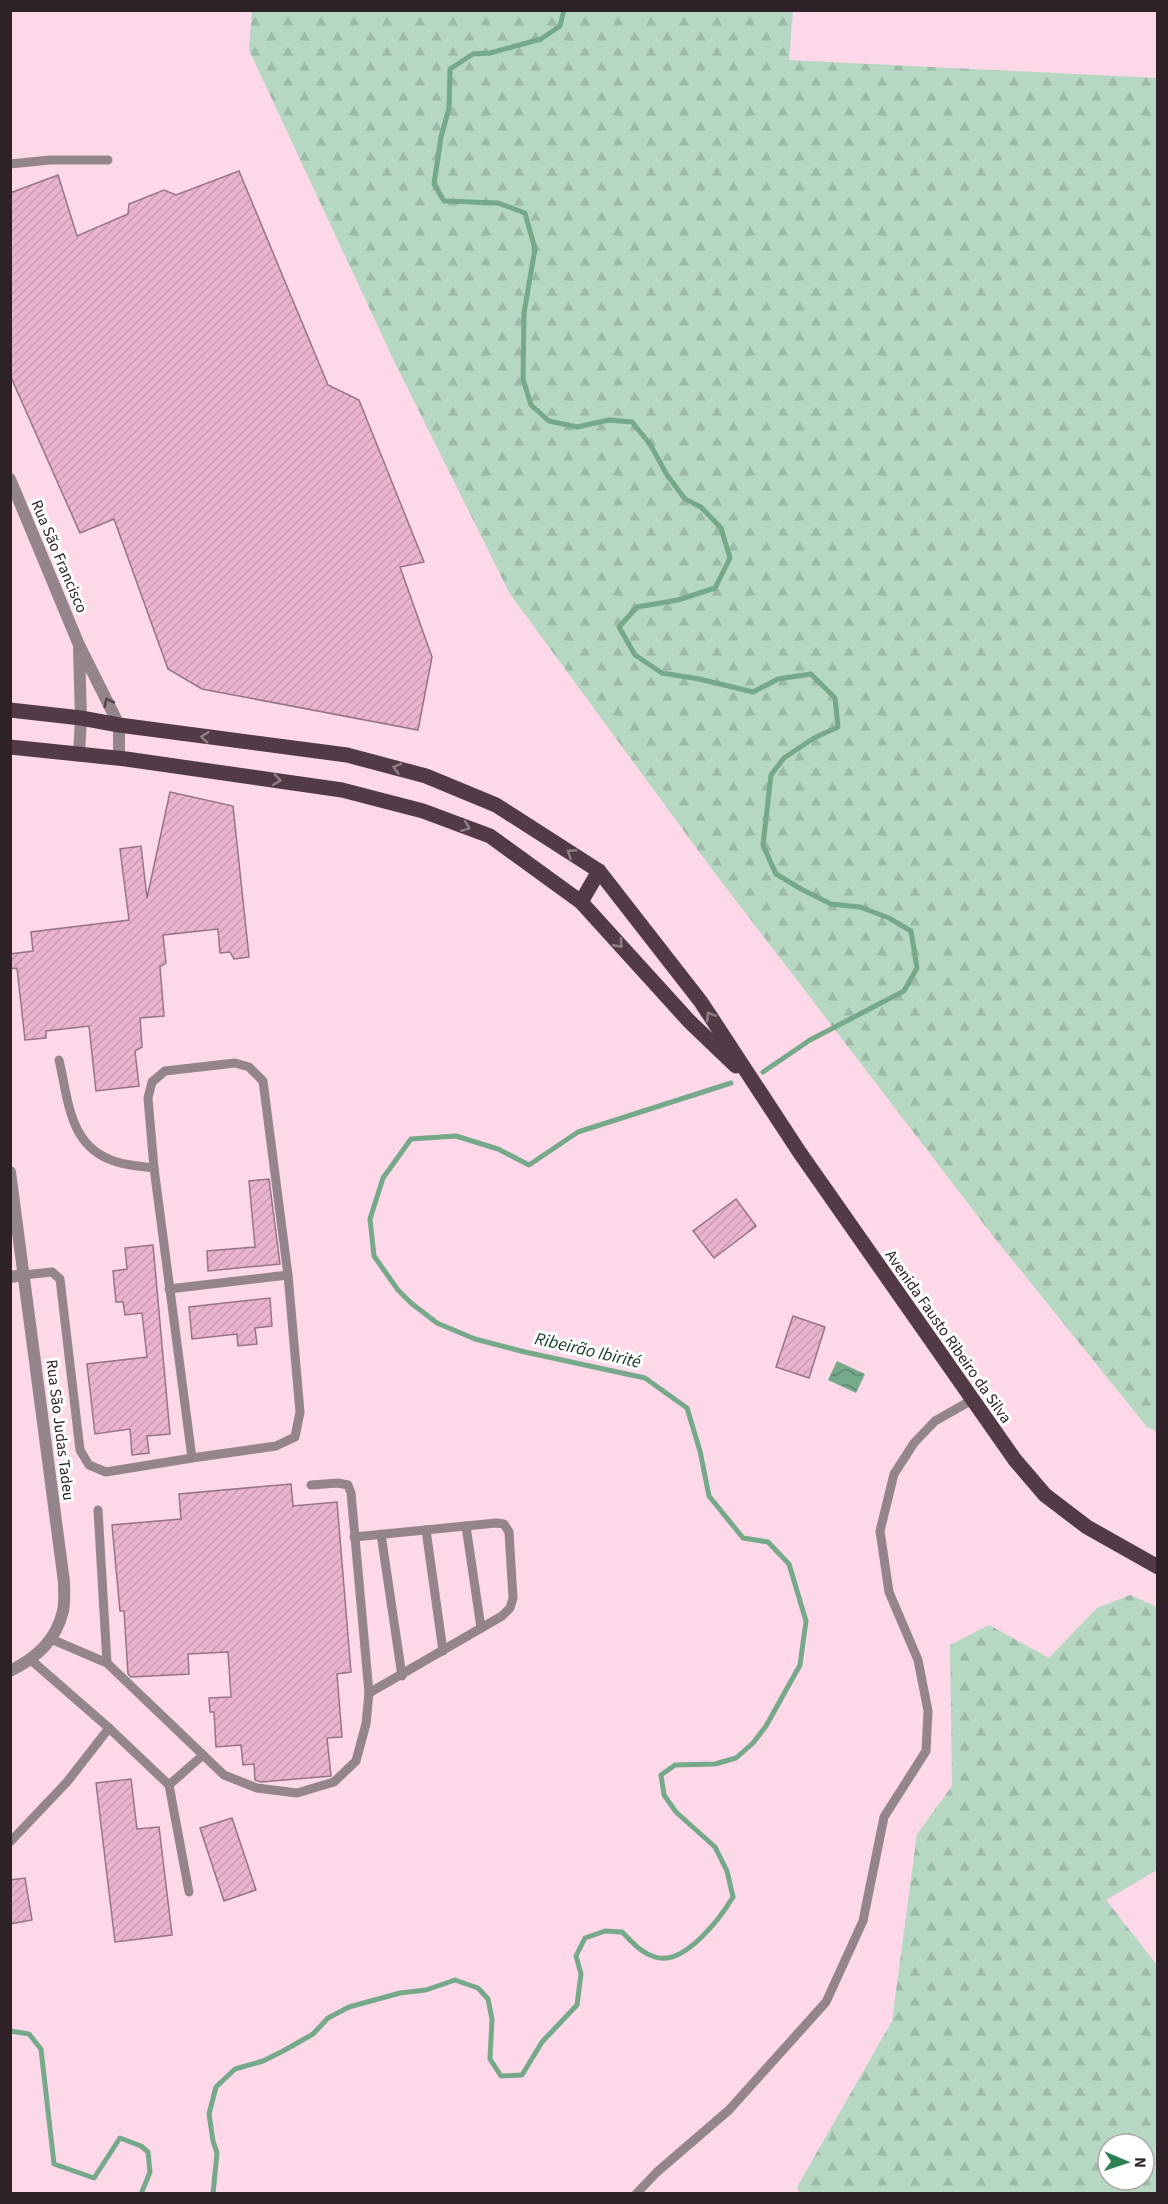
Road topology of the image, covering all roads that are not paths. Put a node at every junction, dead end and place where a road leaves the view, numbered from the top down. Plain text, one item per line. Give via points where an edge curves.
1 (108, 160) dead end
2 (10, 164) edge
3 (10, 479) edge
4 (79, 645) junction
5 (10, 710) edge
6 (81, 718) junction
7 (119, 725) junction
8 (10, 747) edge
9 (79, 754) junction
10 (119, 758) junction
11 (599, 871) junction
12 (581, 902) junction
13 (59, 1060) dead end
14 (753, 1083) junction
15 (154, 1168) junction
16 (10, 1172) edge
17 (24, 1275) junction
18 (288, 1275) junction
19 (10, 1277) edge
20 (169, 1289) junction
21 (972, 1400) junction
22 (192, 1458) junction
23 (311, 1485) dead end
24 (98, 1510) dead end
25 (466, 1526) junction
26 (426, 1530) junction
27 (381, 1534) junction
28 (354, 1537) junction
29 (1158, 1567) edge
30 (480, 1628) junction
31 (51, 1639) junction
32 (443, 1651) junction
33 (32, 1660) junction
34 (107, 1663) junction
35 (10, 1671) edge
36 (402, 1676) junction
37 (369, 1693) junction
38 (109, 1728) junction
39 (203, 1755) junction
40 (169, 1785) junction
41 (10, 1842) edge
42 (189, 1892) dead end
43 (636, 2193) edge

1 - 2 lane
3 - 4 street, Rua São Francisco
4 - 6 street, Rua São Francisco
7 -> 4 street, Rua São Francisco
5 - 6 main road
6 - 7 main road
6 - 9 street, Rua São Francisco
7 - 10 street, Rua São Francisco
11 -> 7 main road via 496,805 426,776 347,755
8 - 9 main road
9 - 10 main road
10 -> 12 main road via 342,790 423,811 490,836
11 - 12 main road
14 -> 11 main road via 701,1002
12 -> 14 main road via 689,1022
13 - 15 lane via 75,1129 91,1149 116,1162
14 - 21 main road, Avenida Fausto Ribeiro da Silva
15 - 18 lane via 148,1098 153,1082 165,1071 235,1063 249,1067 263,1081
15 - 20 lane
16 - 17 street, Rua São Judas Tadeu
17 - 19 street
17 - 22 lane via 52,1272 60,1279 80,1450 89,1465 106,1472
17 - 31 street, Rua São Judas Tadeu via 64,1582 63,1612
18 - 20 lane
18 - 22 lane via 300,1412 295,1437 276,1446
20 - 22 lane
21 - 29 main road, Avenida Fausto Ribeiro da Silva via 1045,1495 1087,1527
21 - 43 lane via 934,1421 914,1443 894,1474 880,1532 889,1592 918,1660 928,1711 926,1751 884,1817 863,1921 826,2002 729,2110
23 - 28 lane via 348,1485
24 - 34 lane
25 - 26 lane
25 - 30 lane
25 - 30 lane via 504,1524 509,1532 513,1598 510,1608
26 - 27 lane
26 - 32 lane
27 - 28 lane
27 - 36 lane
28 - 37 lane
30 - 32 lane
31 - 33 street, Rua São Judas Tadeu
31 - 34 lane
32 - 36 lane
33 - 35 street, Rua São Judas Tadeu
33 - 38 lane
34 - 39 lane
36 - 37 lane
37 - 39 lane via 356,1761 334,1782 297,1793 257,1788 224,1775
38 - 40 lane
38 - 41 lane via 67,1782
39 - 40 lane
40 - 42 lane

